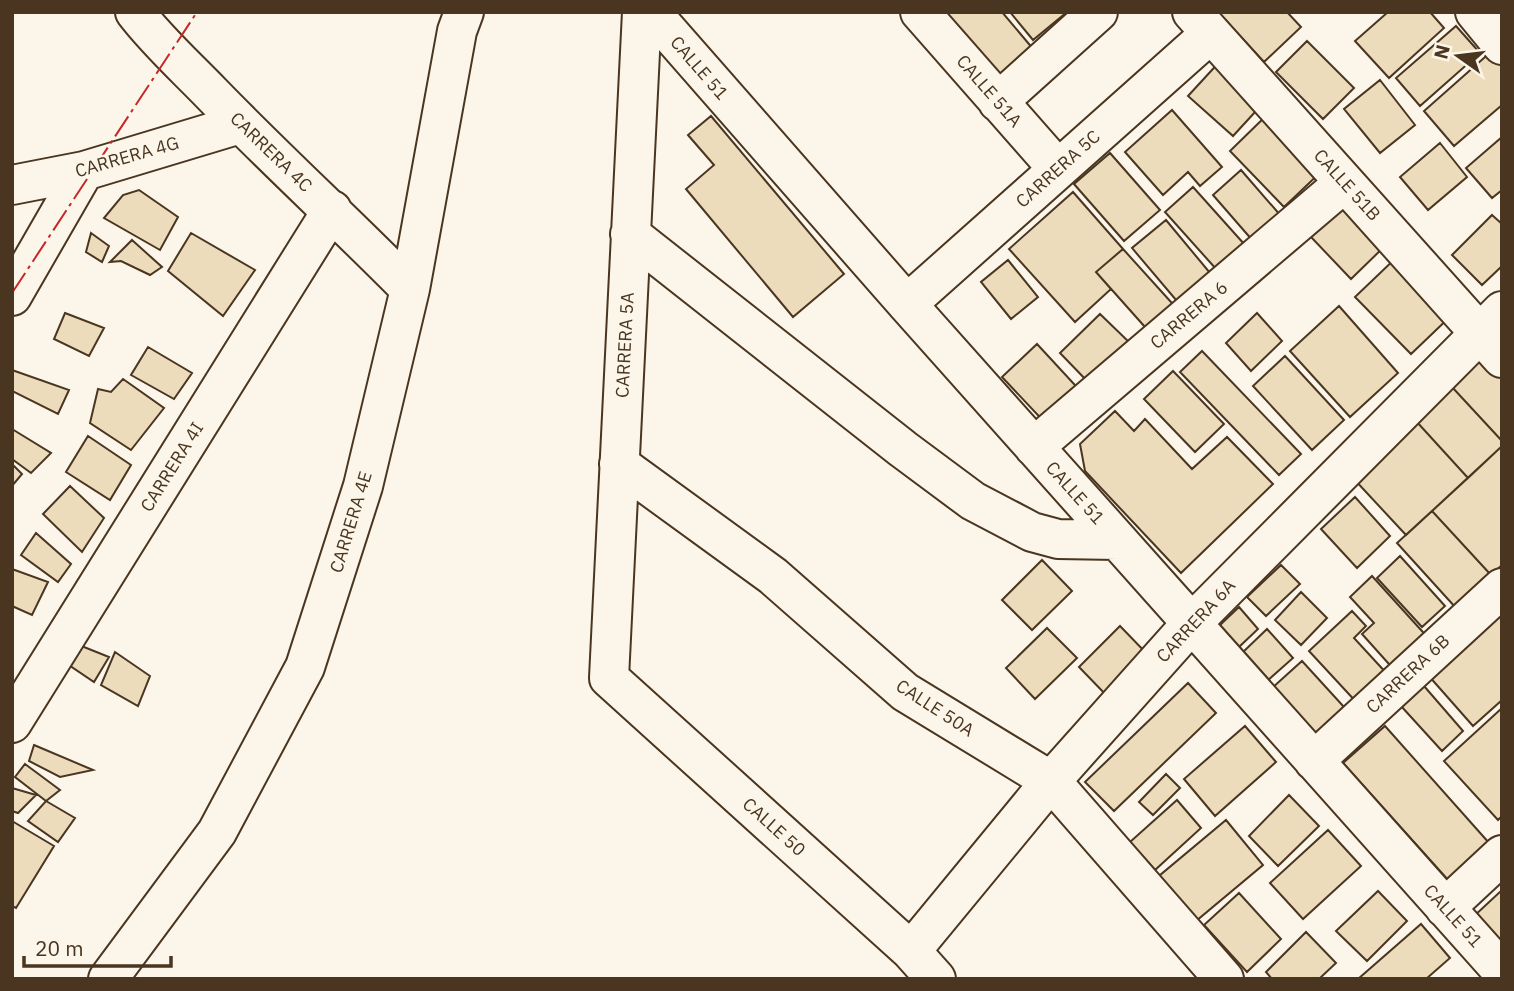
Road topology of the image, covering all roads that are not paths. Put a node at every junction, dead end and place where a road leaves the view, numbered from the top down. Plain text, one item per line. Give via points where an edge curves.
1 (135, 12) edge
2 (464, 12) edge
3 (642, 12) edge
4 (650, 12) edge
5 (920, 12) edge
6 (1098, 12) edge
7 (1475, 12) edge
8 (1201, 23) edge
9 (1502, 45) edge
10 (998, 102) junction
11 (240, 124) junction
12 (1058, 169) junction
13 (84, 171) junction
14 (1344, 183) junction
15 (12, 185) edge
16 (332, 210) junction
17 (631, 234) junction
18 (410, 289) junction
19 (12, 296) edge
20 (907, 304) junction
21 (1494, 334) edge
22 (1034, 447) junction
23 (619, 464) junction
24 (1117, 540) junction
25 (1502, 588) edge
26 (1192, 623) junction
27 (609, 678) joint
28 (12, 723) edge
29 (1314, 761) junction
30 (1051, 781) junction
31 (1502, 855) edge
32 (1446, 908) junction
33 (911, 951) junction
34 (1502, 971) edge
35 (108, 979) edge
36 (936, 979) edge
37 (1224, 979) edge

1 - 11 street, CARRERA 4C
2 - 18 street, CARRERA 4E
3 - 17 street, CARRERA 5A
4 - 20 street, CALLE 51
5 - 10 street, CALLE 51A
6 - 10 street
7 - 9 street
8 - 12 street, CARRERA 5C
8 - 14 street, CALLE 51B
10 - 12 street, CALLE 51A
11 - 13 street, CARRERA 4G
11 - 16 street, CARRERA 4C
12 - 20 street, CARRERA 5C
13 - 15 street, CARRERA 4G
13 - 19 street
14 - 21 street, CALLE 51B
14 - 22 street, CARRERA 6
16 - 18 street, CARRERA 4C
16 - 28 street, CARRERA 4I
17 - 23 street, CARRERA 5A
17 - 24 street via 973,501 1032,532 1058,539
18 - 35 street, CARRERA 4E via 363,486 305,667 217,832
20 - 22 street, CALLE 51
21 - 26 street, CARRERA 6A
22 - 24 street, CALLE 51
23 - 27 street, CARRERA 5A
23 - 30 street, CALLE 50A via 773,576 905,692
24 - 26 street, CALLE 51
25 - 29 street, CARRERA 6B
26 - 29 street, CALLE 51
26 - 30 street, CARRERA 6A
27 - 33 street, CALLE 50
29 - 32 street, CALLE 51
30 - 33 street, CARRERA 6A
30 - 37 street, CALLE 50A
31 - 32 street
32 - 34 street, CALLE 51
33 - 36 street, CALLE 50

